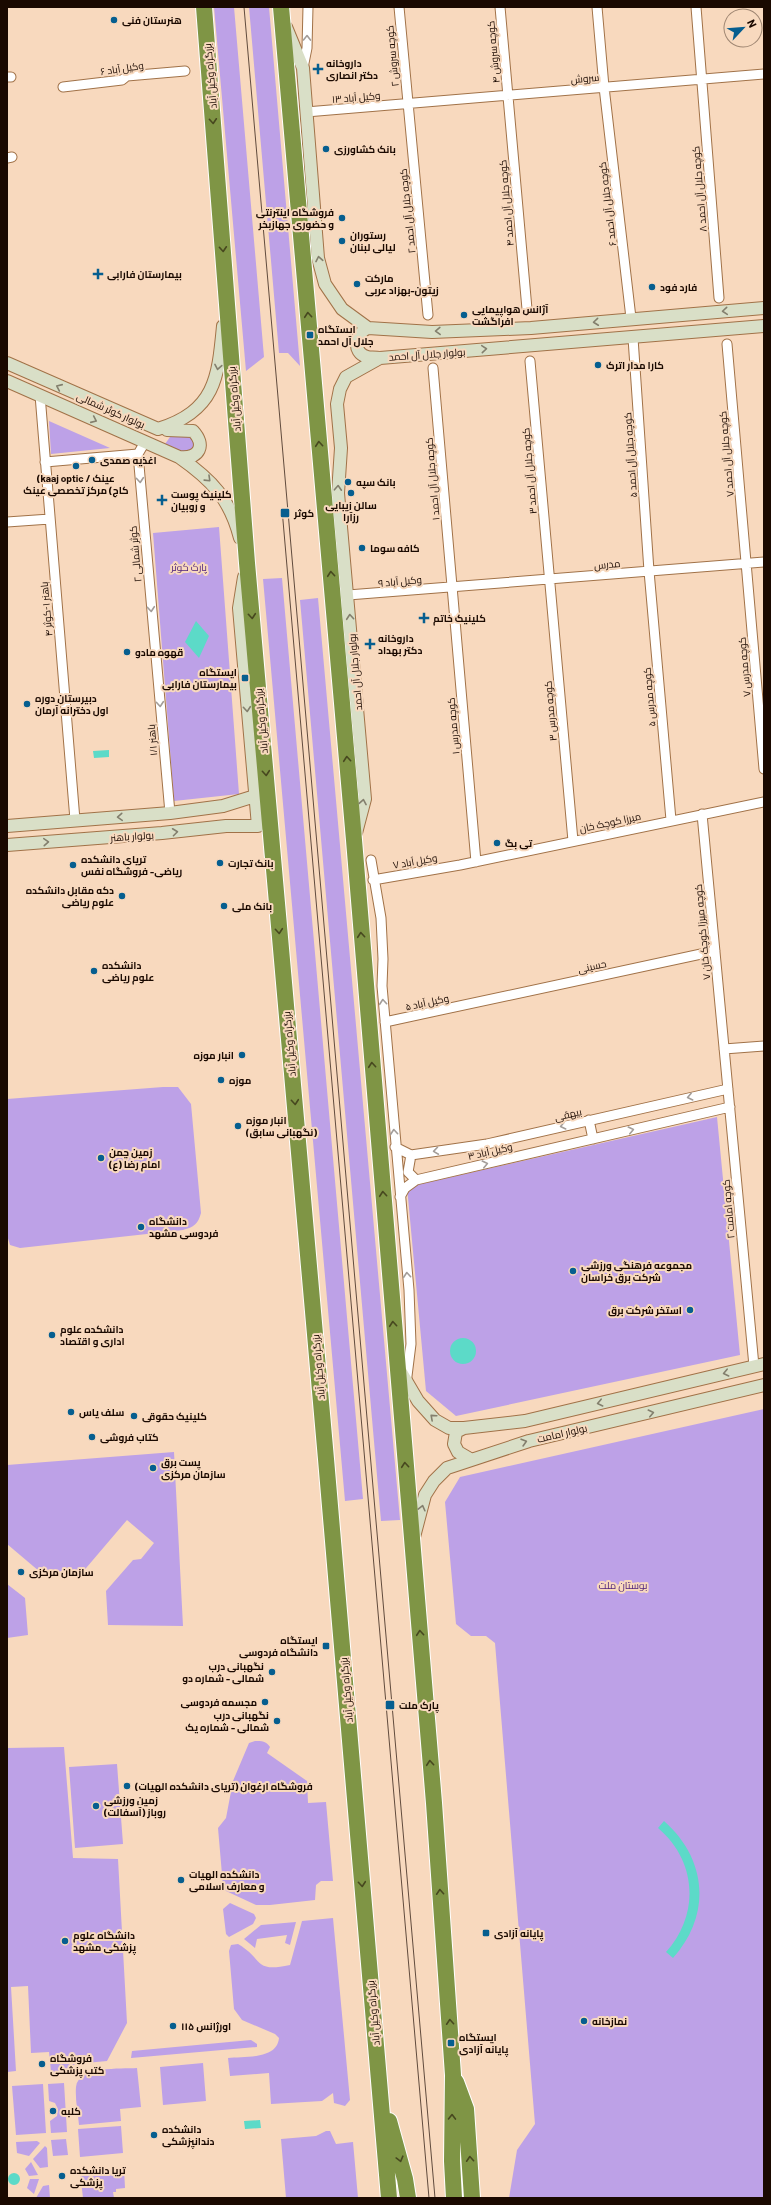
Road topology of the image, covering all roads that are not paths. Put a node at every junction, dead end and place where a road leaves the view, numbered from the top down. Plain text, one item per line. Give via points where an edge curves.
1 (196, 7) edge
2 (204, 7) edge
3 (308, 7) edge
4 (399, 7) edge
5 (500, 7) edge
6 (597, 7) edge
7 (696, 7) edge
8 (282, 11) edge
9 (210, 68) junction
10 (303, 68) junction
11 (185, 71) dead end
12 (764, 74) edge
13 (702, 79) junction
14 (63, 87) dead end
15 (604, 87) junction
16 (508, 95) junction
17 (407, 104) junction
18 (306, 112) junction
19 (719, 298) dead end
20 (226, 301) junction
21 (764, 308) edge
22 (527, 309) dead end
23 (428, 316) dead end
24 (631, 318) junction
25 (764, 326) edge
26 (368, 328) junction
27 (632, 338) junction
28 (727, 344) dead end
29 (380, 358) junction
30 (530, 361) dead end
31 (7, 363) edge
32 (433, 368) dead end
33 (7, 381) edge
34 (40, 395) junction
35 (158, 430) junction
36 (145, 442) junction
37 (138, 454) junction
38 (179, 457) junction
39 (45, 462) junction
40 (50, 519) junction
41 (7, 522) edge
42 (764, 562) edge
43 (247, 563) junction
44 (746, 563) junction
45 (649, 571) junction
46 (549, 580) junction
47 (453, 588) junction
48 (348, 595) junction
49 (156, 665) joint
50 (262, 723) junction
51 (250, 739) junction
52 (764, 770) edge
53 (255, 796) junction
54 (764, 802) edge
55 (223, 806) junction
56 (170, 813) junction
57 (702, 814) junction
58 (75, 820) junction
59 (671, 820) junction
60 (13, 825) edge
61 (226, 826) junction
62 (354, 840) junction
63 (573, 841) junction
64 (20, 844) junction
65 (7, 845) edge
66 (371, 860) dead end
67 (476, 862) junction
68 (460, 865) joint
69 (373, 880) junction
70 (715, 951) junction
71 (473, 1003) joint
72 (385, 1022) junction
73 (764, 1046) edge
74 (724, 1049) junction
75 (728, 1089) junction
76 (730, 1107) junction
77 (589, 1120) junction
78 (593, 1139) junction
79 (395, 1147) junction
80 (411, 1155) junction
81 (416, 1180) junction
82 (400, 1197) junction
83 (397, 1363) junction
84 (759, 1365) edge
85 (406, 1384) junction
86 (764, 1386) edge
87 (464, 1428) junction
88 (470, 1458) junction
89 (412, 1545) junction
90 (453, 2075) junction
91 (378, 2081) junction
92 (381, 2198) edge
93 (389, 2198) edge
94 (408, 2198) edge
95 (454, 2198) edge
96 (472, 2198) edge

1 - 9 highway
2 - 9 highway, بزرگراه وکیل آباد
10 -> 3 street via 307,48
4 - 17 street, کوچه سروش ۲
5 - 16 street, کوچه سروش ۴
6 - 15 street, کوچه جلال آل احمد ۶
7 - 13 street, کوچه جلال آل احمد ۸
8 - 10 main road
62 -> 8 highway
9 -> 20 highway, بزرگراه وکیل آباد
10 - 18 main road
11 - 14 street, ۶ وکیل آباد via 127,76 122,80
12 - 13 street, سروش
13 - 15 street, سروش
13 - 19 street, کوچه جلال آل احمد ۸
15 - 16 street, سروش
15 - 24 street, کوچه جلال آل احمد ۶
16 - 17 street, سروش
16 - 22 street, کوچه جلال آل احمد ۴
17 - 18 street, ۱۳ وکیل آباد
17 - 23 street, کوچه جلال آل احمد ۲
26 -> 18 main road via 342,309 325,284 318,258
20 -> 35 main road, بولوار کوثر شمالی via 218,372 210,393 197,410 177,423
20 - 43 highway, بزرگراه وکیل آباد
21 -> 24 main road, بولوار جلال آل احمد
24 -> 26 main road, بولوار جلال آل احمد via 531,328 439,332
25 - 27 main road, بولوار جلال آل احمد
26 - 29 main road via 357,337 357,347 367,357
29 -> 27 main road, بولوار جلال آل احمد
27 - 45 street, کوچه جلال آل احمد ۵
28 - 44 street, کوچه جلال آل احمد ۷
48 -> 29 main road, بولوار جلال آل احمد via 338,492 341,448 337,404 346,377
30 - 46 street, کوچه جلال آل احمد ۳
35 -> 31 main road, بولوار کوثر شمالی
32 - 47 street, کوچه جلال آل احمد ۱
33 - 34 main road, بولوار کوثر شمالی
34 -> 36 main road, بولوار کوثر شمالی
34 - 39 street, باهنر ۱-کوثر ۴
35 - 38 main road via 192,430 199,438 200,446 196,454 190,458
36 - 37 street
36 - 38 main road, بولوار کوثر شمالی
37 - 39 street
37 -> 49 street, کوثر شمالی ۲
38 -> 43 main road, بولوار کوثر شمالی via 213,483 226,503 236,523
39 - 40 street, باهنر ۱-کوثر ۴
40 - 41 street
40 - 58 street, باهنر ۱-کوثر ۴
42 - 44 street, مدرس
43 -> 50 highway, بزرگراه وکیل آباد
43 -> 51 main road via 239,608
44 - 45 street, مدرس
44 - 52 street, کوچه مدرس ۷
45 - 46 street, مدرس
45 - 59 street, کوچه مدرس ۵
46 - 47 street, مدرس
46 - 63 street, کوچه مدرس ۳
47 - 48 street, ۹ وکیل آباد
47 - 67 street, کوچه مدرس ۱
62 -> 48 main road, بولوار جلال آل احمد via 365,799
49 -> 56 street, باهنر ۱/۱
50 - 51 highway
50 -> 91 highway, بزرگراه وکیل آباد
51 - 53 main road
53 - 55 main road, بولوار باهنر
53 - 61 main road, بولوار باهنر via 258,826
54 - 57 street, میرزا کوچک خان
55 - 56 main road, بولوار باهنر
55 - 61 main road via 229,817
56 -> 58 main road, بولوار باهنر
57 - 59 street, میرزا کوچک خان
57 - 70 street, کوچه میرزا کوچک خان ۷
58 - 60 main road, بولوار باهنر
59 - 63 street, میرزا کوچک خان
60 - 64 main road
64 -> 61 main road, بولوار باهنر
83 -> 62 highway
63 - 67 street, میرزا کوچک خان
64 - 65 main road, بولوار باهنر
66 - 69 street
67 - 68 street, میرزا کوچک خان
68 - 69 street, ۷ وکیل آباد
72 -> 69 street via 382,918
70 - 71 street, حسینی
70 - 74 street, کوچه میرزا کوچک خان ۷
71 - 72 street, وکیل آباد ۵
79 -> 72 street
73 - 74 street
74 - 75 street, کوچه امامت ۲
75 - 76 street, کوچه امامت ۲
75 -> 77 street, بیهقی
78 -> 76 street
76 - 84 street, کوچه امامت ۲
77 - 78 street
77 -> 80 street, بیهقی via 487,1144
81 -> 78 street, ۳ وکیل آباد
79 - 80 street
79 - 82 street
80 - 81 street via 408,1172
81 - 82 street via 405,1188
85 -> 82 street via 411,1344 409,1290
83 - 85 main road, بولوار امامت
89 -> 83 highway
84 -> 87 main road, بولوار امامت via 524,1421
87 -> 85 main road, بولوار امامت via 449,1428 435,1420
88 -> 86 main road, بولوار امامت via 529,1441
87 - 88 main road via 456,1432 454,1444 458,1452
89 -> 88 main road, بولوار امامت via 425,1494 447,1468
90 -> 89 highway
95 -> 90 highway
96 -> 90 highway via 466,2109
91 - 92 highway
91 - 93 highway, بزرگراه وکیل آباد
91 -> 94 highway, بزرگراه وکیل آباد

